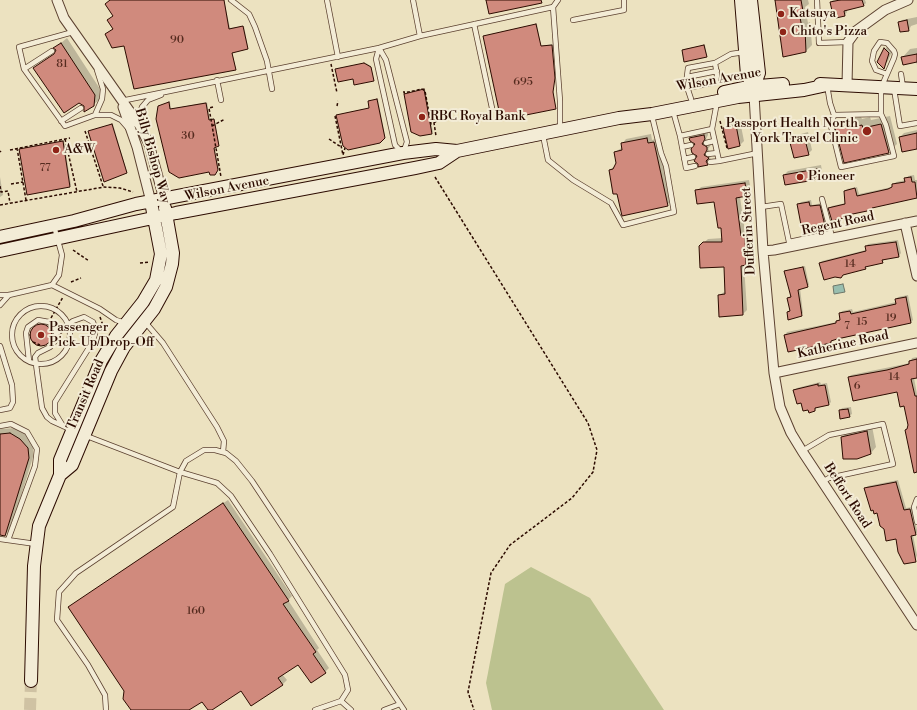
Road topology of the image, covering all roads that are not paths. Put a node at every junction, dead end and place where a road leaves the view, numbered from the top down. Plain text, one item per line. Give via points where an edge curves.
1 (57, 0) edge
2 (231, 0) edge
3 (327, 0) edge
4 (413, 0) edge
5 (558, 0) edge
6 (624, 0) edge
7 (741, 0) edge
8 (751, 0) edge
9 (817, 0) edge
10 (908, 0) edge
11 (553, 7) junction
12 (573, 20) dead end
13 (474, 24) junction
14 (73, 32) junction
15 (420, 36) junction
16 (848, 42) junction
17 (379, 48) junction
18 (52, 51) dead end
19 (745, 52) junction
20 (338, 57) junction
21 (715, 63) junction
22 (95, 65) junction
23 (24, 69) junction
24 (269, 71) junction
25 (716, 71) junction
26 (887, 74) junction
27 (901, 74) dead end
28 (687, 77) junction
29 (217, 80) junction
30 (827, 85) junction
31 (847, 85) junction
32 (881, 88) junction
33 (272, 89) dead end
34 (899, 89) junction
35 (917, 90) edge
36 (171, 91) junction
37 (754, 91) junction
38 (689, 94) junction
39 (221, 100) dead end
40 (121, 101) junction
41 (717, 102) junction
42 (81, 108) dead end
43 (492, 108) dead end
44 (673, 111) junction
45 (652, 114) junction
46 (881, 114) junction
47 (95, 115) junction
48 (834, 115) junction
49 (618, 118) junction
50 (61, 121) junction
51 (917, 123) edge
52 (140, 126) junction
53 (129, 129) junction
54 (712, 129) junction
55 (560, 130) junction
56 (543, 133) junction
57 (680, 136) junction
58 (714, 141) junction
59 (706, 142) dead end
60 (691, 145) dead end
61 (682, 147) junction
62 (457, 151) junction
63 (717, 152) junction
64 (403, 153) junction
65 (758, 153) junction
66 (708, 154) dead end
67 (693, 157) dead end
68 (684, 159) junction
69 (719, 161) junction
70 (710, 162) dead end
71 (695, 166) dead end
72 (406, 170) junction
73 (164, 199) junction
74 (822, 199) dead end
75 (151, 202) junction
76 (761, 207) junction
77 (167, 216) junction
78 (154, 219) junction
79 (917, 220) edge
80 (905, 223) junction
81 (54, 225) junction
82 (831, 235) junction
83 (0, 237) edge
84 (56, 240) junction
85 (803, 242) junction
86 (0, 251) edge
87 (763, 251) junction
88 (917, 276) edge
89 (52, 284) junction
90 (0, 295) edge
91 (9, 295) junction
92 (0, 306) edge
93 (126, 323) junction
94 (141, 324) junction
95 (68, 325) junction
96 (56, 334) junction
97 (917, 343) edge
98 (0, 346) edge
99 (29, 361) junction
100 (35, 364) junction
101 (774, 373) junction
102 (0, 410) edge
103 (0, 426) edge
104 (68, 428) junction
105 (84, 435) junction
106 (802, 451) junction
107 (223, 452) junction
108 (180, 472) junction
109 (60, 475) junction
110 (822, 482) junction
111 (917, 499) edge
112 (917, 522) edge
113 (0, 539) edge
114 (8, 540) junction
115 (36, 544) junction
116 (917, 625) edge
117 (30, 681) tunnel mouth
118 (341, 701) junction
119 (400, 704) junction
120 (106, 710) edge
121 (315, 710) edge
122 (351, 710) edge
123 (384, 710) edge
124 (404, 710) edge

1 - 14 street, Billy Bishop Way
2 - 24 lane via 249,14 256,27
3 - 20 lane
4 - 15 lane
5 - 11 lane
6 - 12 lane via 624,10
7 - 19 main road, Dufferin Street
8 - 37 main road, Dufferin Street via 759,73
9 - 16 lane via 819,43
10 - 16 street via 885,10 856,31
11 - 13 lane
11 - 55 lane
13 - 15 lane
13 - 43 lane
14 - 22 street, Billy Bishop Way
14 - 23 lane via 19,47
15 - 17 lane
16 - 31 street
17 - 20 lane
17 - 64 lane via 386,60 407,142
17 - 64 lane via 376,59 394,145
18 - 23 lane
19 - 21 lane via 731,54
19 - 37 main road, Dufferin Street via 747,75
20 - 24 lane
21 - 25 lane
21 - 28 lane via 688,68
22 - 40 street, Billy Bishop Way
22 - 47 lane via 103,89
23 - 50 lane
24 - 29 lane
24 - 33 lane
25 - 28 lane
25 - 38 lane via 716,82
26 - 26 lane via 894,58 894,51 887,43 880,42 874,51 872,61 876,70
26 - 32 lane
27 - 34 lane
28 - 38 lane
29 - 36 lane
29 - 39 lane
30 - 31 main road, Wilson Avenue
30 - 37 main road, Wilson Avenue via 804,90
30 - 48 lane
31 - 32 main road, Wilson Avenue
32 - 34 main road, Wilson Avenue
32 - 46 lane
34 - 35 main road, Wilson Avenue
34 - 51 lane via 900,126
36 - 40 lane
36 - 52 lane via 148,100 140,113
37 - 38 main road, Wilson Avenue
37 - 41 main road, Wilson Avenue
37 - 65 street, Dufferin Street
38 - 49 main road, Wilson Avenue
40 - 52 street, Billy Bishop Way
40 - 53 street, Billy Bishop Way
41 - 44 main road, Wilson Avenue
41 - 54 lane
42 - 50 lane
44 - 45 main road, Wilson Avenue
44 - 57 lane
45 - 49 main road, Wilson Avenue
45 - 56 lane via 666,166 674,212 623,225 610,203 573,180 548,160
46 - 48 lane
46 - 48 lane via 894,156 840,167 831,126
47 - 50 lane via 65,126
47 - 53 lane via 111,114
49 - 55 main road, Wilson Avenue
52 - 73 street, Billy Bishop Way via 149,144
53 - 75 street, Billy Bishop Way via 137,147
54 - 57 lane
54 - 58 lane
55 - 56 main road, Wilson Avenue
56 - 62 main road, Wilson Avenue
57 - 61 lane
58 - 59 lane
58 - 63 lane
60 - 61 lane
61 - 68 lane
62 - 64 main road, Wilson Avenue via 436,149
62 - 72 main road, Wilson Avenue via 439,163
63 - 66 lane
63 - 69 lane
64 - 72 main road
64 - 73 main road, Wilson Avenue
65 - 69 lane
65 - 76 street, Dufferin Street
67 - 68 lane
68 - 71 lane via 686,168
69 - 70 lane
72 - 77 main road, Wilson Avenue
73 - 75 main road, Wilson Avenue
73 - 77 main road, Billy Bishop Way
74 - 82 lane
75 - 78 main road, Billy Bishop Way
75 - 81 main road, Wilson Avenue
76 - 85 lane via 781,204 789,242
76 - 87 street, Dufferin Street
77 - 78 main road, Wilson Avenue
77 - 94 main road, Transit Road via 173,253 170,274 161,299
78 - 84 main road, Wilson Avenue
78 - 93 main road, Transit Road via 160,250 159,271 151,292
79 - 80 street, Regent Road
80 - 82 street, Regent Road
80 - 88 street
81 - 83 main road, Wilson Avenue
81 - 84 lane
82 - 85 street, Regent Road
84 - 86 main road, Wilson Avenue
84 - 89 lane via 62,255 61,270
85 - 87 street, Regent Road
87 - 101 street, Dufferin Street
89 - 91 lane
89 - 93 lane via 100,308 116,320
90 - 91 lane
91 - 92 lane
93 - 94 lane
93 - 104 main road, Transit Road via 104,355
94 - 105 main road, Transit Road via 115,364
94 - 107 lane via 163,343 217,427 224,441
95 - 96 lane
95 - 99 lane via 55,310 44,306 31,308 19,315 13,327 13,344 21,357
95 - 100 lane via 68,344 62,355 50,363
95 - 104 lane via 84,317 93,322 95,334 55,402 55,414
96 - 99 lane via 54,326 49,322 38,320 28,327 26,333
96 - 100 lane via 55,341 50,347 38,353
97 - 101 street, Katherine Road
98 - 102 lane via 12,385 13,402 10,408
99 - 100 lane
100 - 104 lane via 44,412 52,421
101 - 106 street, Beffort Road via 782,413
103 - 114 lane via 11,424 27,432 37,449 35,466
104 - 105 lane
104 - 109 main road, Transit Road via 60,460
105 - 108 lane
105 - 109 main road, Transit Road via 72,466
106 - 110 street, Beffort Road
106 - 110 lane via 829,435 882,424 893,464 829,478
107 - 108 lane via 204,450 186,461
107 - 119 lane via 236,461 252,481
108 - 118 lane via 217,483 231,496 345,675 348,690
108 - 120 lane via 173,507 76,573 59,592 57,620 105,695
109 - 115 main road, Transit Road via 39,526
110 - 116 street, Beffort Road
111 - 112 lane via 914,507
113 - 114 lane
114 - 115 lane
115 - 117 main road, Transit Road
118 - 121 lane
118 - 122 lane
119 - 123 lane
119 - 124 lane

